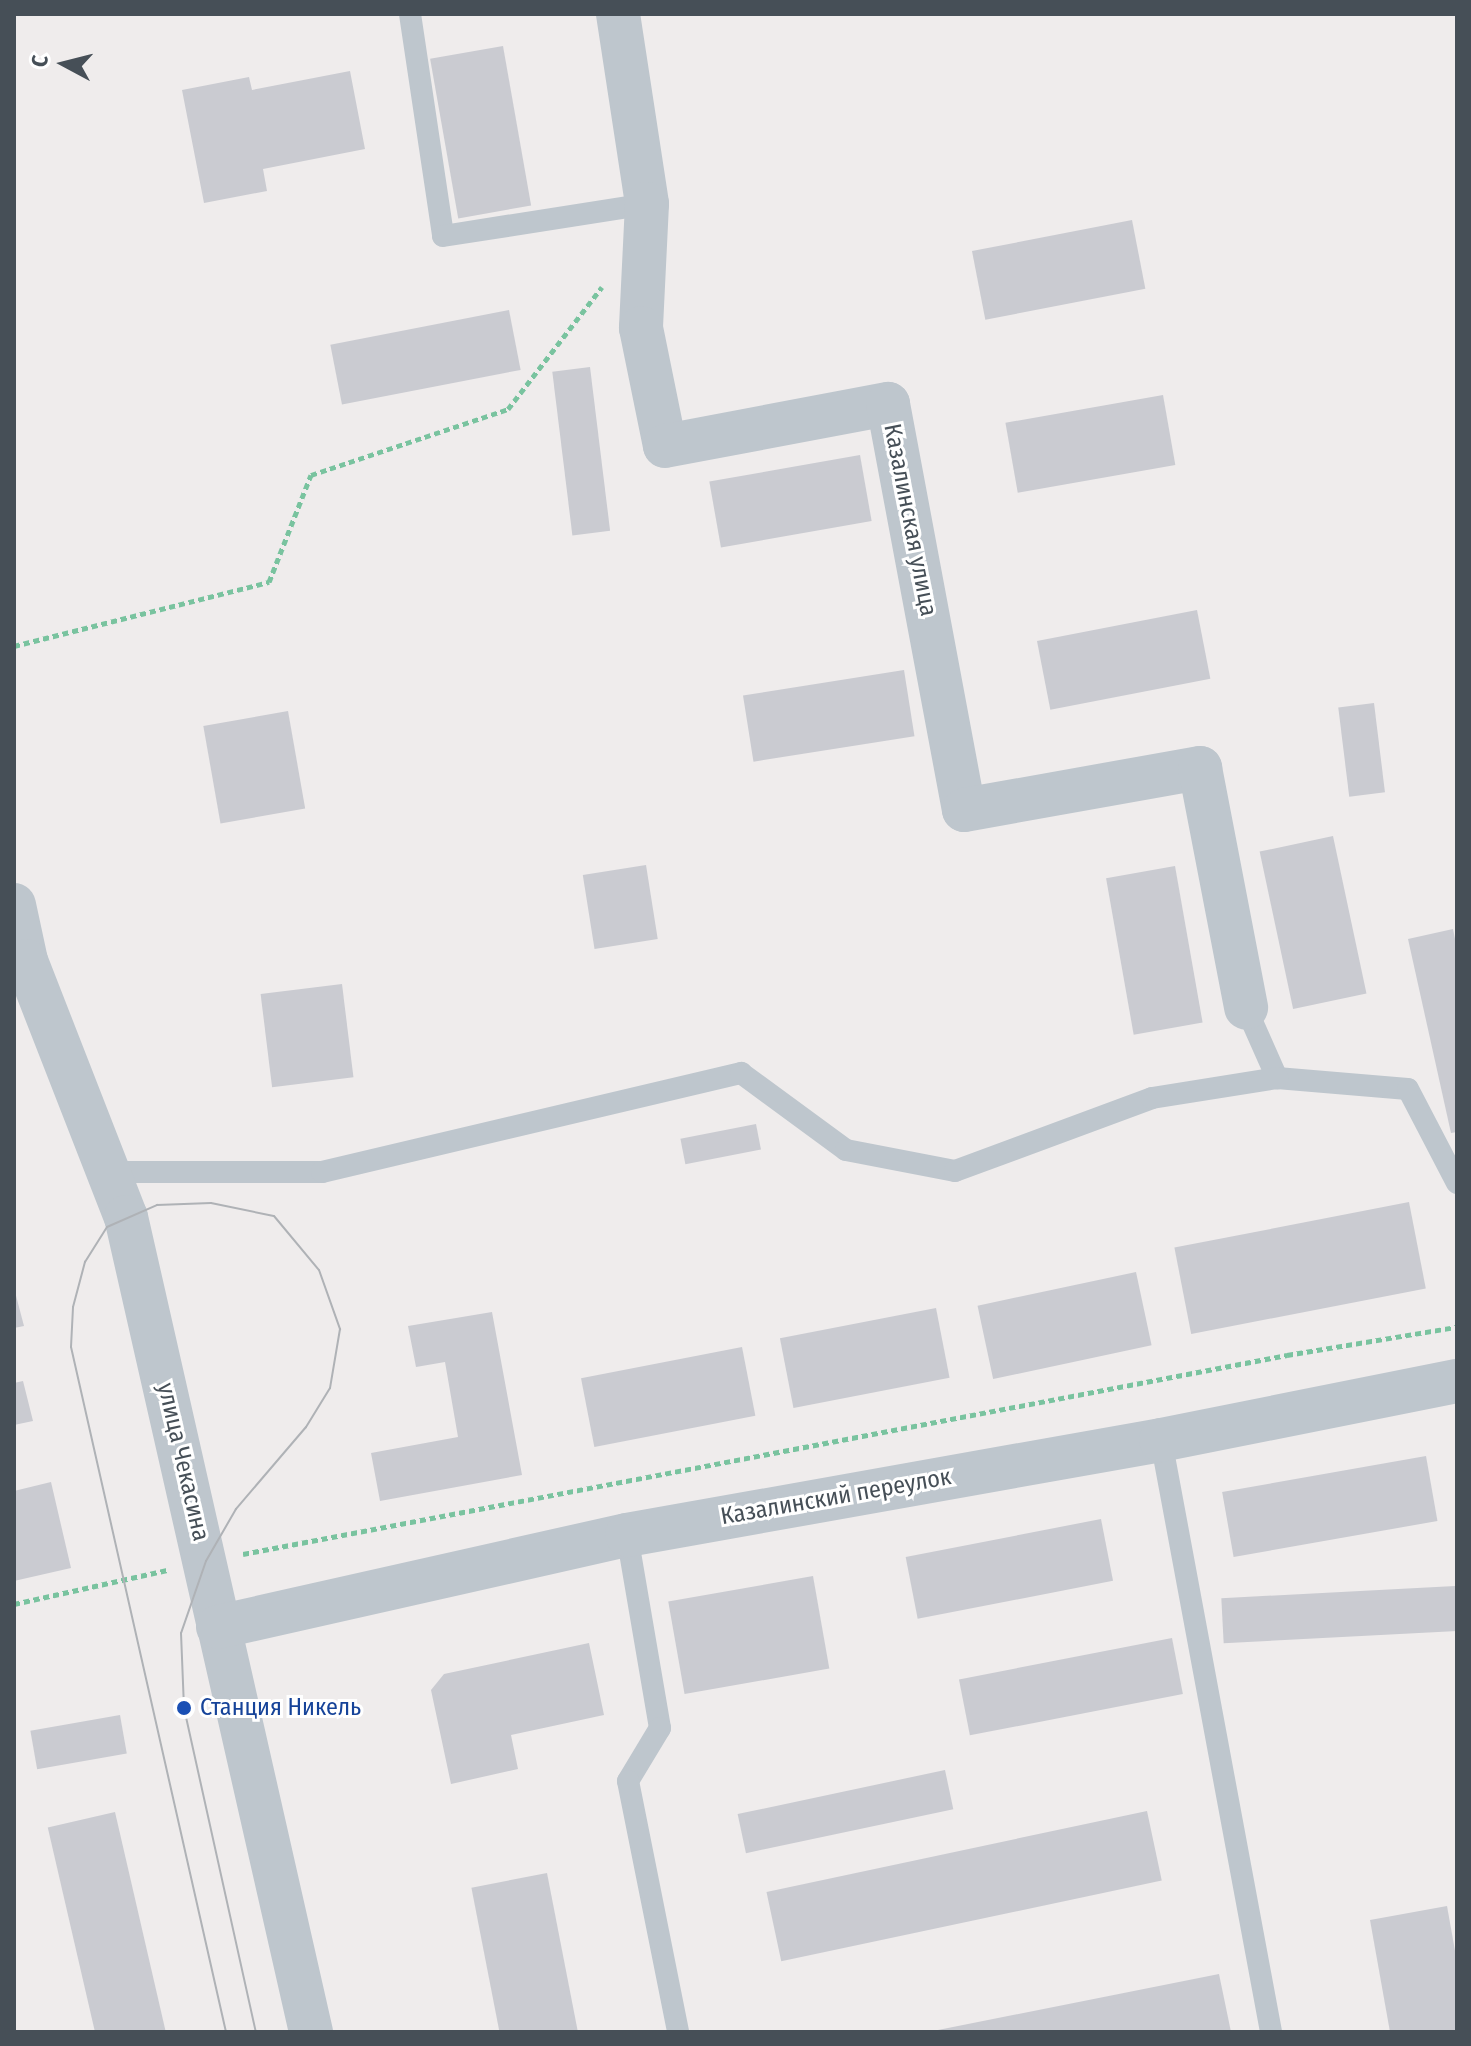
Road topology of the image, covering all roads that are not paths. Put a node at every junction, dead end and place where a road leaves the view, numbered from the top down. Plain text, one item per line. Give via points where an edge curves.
1 (410, 14) edge
2 (618, 14) edge
3 (647, 204) junction
4 (14, 905) edge
5 (1246, 1008) joint
6 (1277, 1078) junction
7 (108, 1172) junction
8 (1457, 1183) edge
9 (1457, 1381) edge
10 (1161, 1440) junction
11 (627, 1535) junction
12 (218, 1627) junction
13 (311, 2032) edge
14 (678, 2032) edge
15 (1271, 2032) edge

1 - 3 lane via 443,236
2 - 3 street, Казалинская улица
3 - 5 street, Казалинская улица via 641,328 665,446 888,404 964,810 1200,768
4 - 7 street, улица Чекасина via 26,961
5 - 6 lane
6 - 7 lane via 1152,1098 955,1171 846,1150 741,1073 322,1172
6 - 8 lane via 1408,1089
7 - 12 street, улица Чекасина via 126,1217
9 - 10 street, Казалинский переулок
10 - 11 street, Казалинский переулок
10 - 15 lane
11 - 12 street, Казалинский переулок
11 - 14 lane via 660,1728 628,1781
12 - 13 street, улица Чекасина

